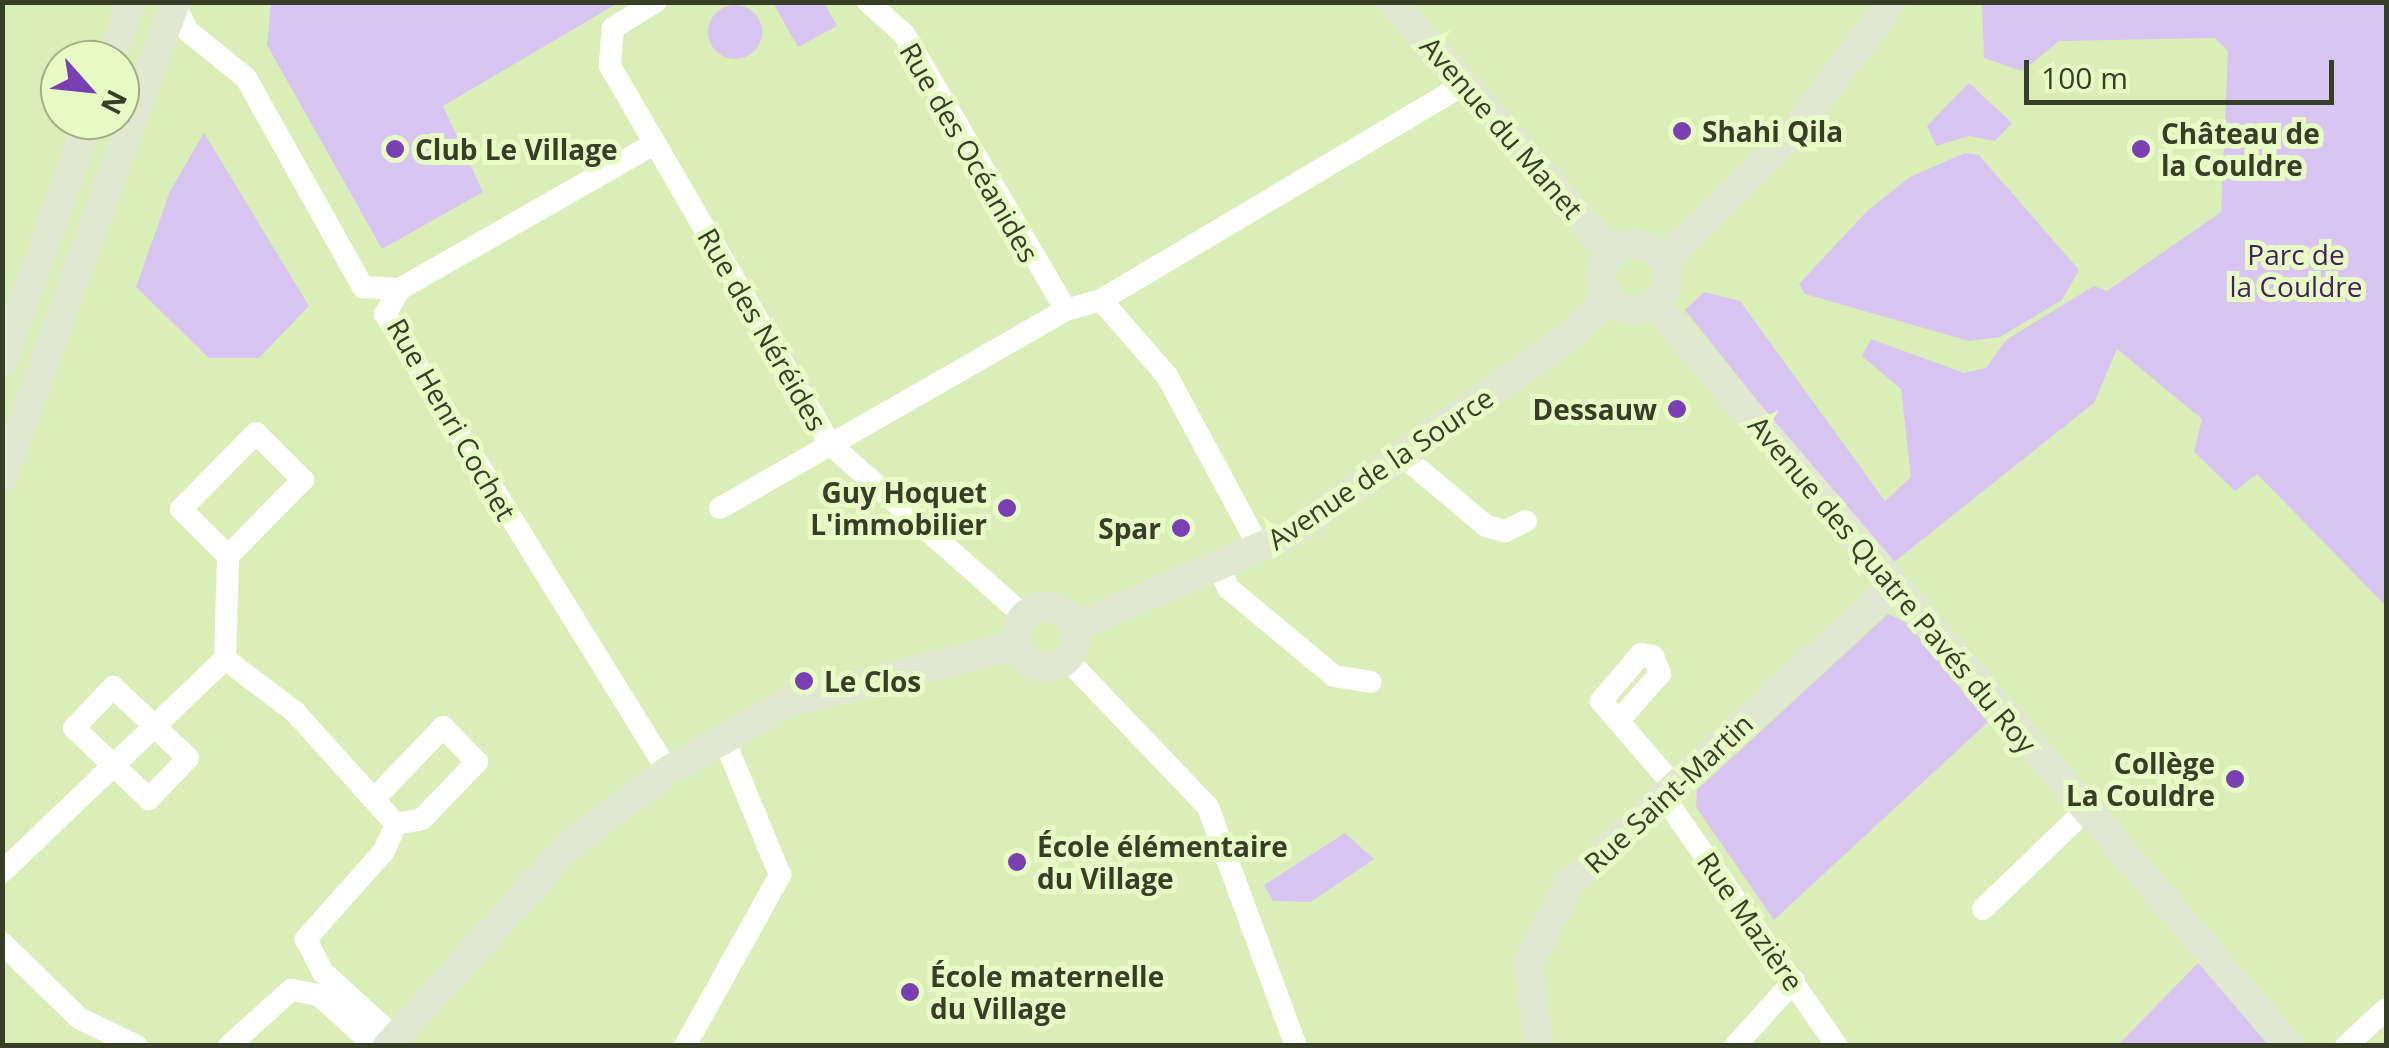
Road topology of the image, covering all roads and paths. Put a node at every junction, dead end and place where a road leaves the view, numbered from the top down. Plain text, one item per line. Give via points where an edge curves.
1 (130, 2) edge
2 (655, 2) edge
3 (868, 2) edge
4 (1392, 2) edge
5 (1890, 2) edge
6 (174, 3) edge
7 (117, 40) edge
8 (1466, 83) junction
9 (82, 140) edge
10 (654, 144) junction
11 (1611, 253) junction
12 (1664, 262) junction
13 (400, 290) junction
14 (1608, 298) junction
15 (1101, 300) junction
16 (1654, 304) junction
17 (1066, 310) junction
18 (2, 362) edge
19 (831, 445) junction
20 (1403, 456) junction
21 (2, 479) edge
22 (720, 508) dead end
23 (1526, 521) dead end
24 (1260, 550) junction
25 (228, 556) junction
26 (1220, 567) junction
27 (1894, 585) junction
28 (1075, 627) junction
29 (1021, 631) junction
30 (224, 659) junction
31 (1067, 659) junction
32 (1371, 682) dead end
33 (1618, 721) dead end
34 (151, 723) junction
35 (724, 739) junction
36 (112, 763) junction
37 (668, 770) junction
38 (1670, 792) junction
39 (378, 795) junction
40 (2087, 810) junction
41 (396, 824) junction
42 (2, 872) edge
43 (1983, 909) dead end
44 (2, 943) edge
45 (323, 972) junction
46 (1794, 981) junction
47 (306, 990) junction
48 (2386, 1009) edge
49 (122, 1043) edge
50 (386, 1043) edge
51 (229, 1046) edge
52 (685, 1046) edge
53 (1296, 1046) edge
54 (1539, 1046) edge
55 (1735, 1046) edge
56 (1837, 1046) edge
57 (2289, 1046) edge
58 (2346, 1046) edge

1 - 7 street
2 - 10 street, Rue des Néréides via 613,28 605,55
3 - 17 street, Rue des Océanides via 904,34
4 - 8 street, Avenue du Manet
5 - 12 street via 1795,131
6 - 13 street, Rue Henri Cochet via 188,31 246,78 363,287
6 - 21 street
8 - 11 street, Avenue du Manet
8 - 15 street
9 - 18 street
10 - 13 street
10 - 19 street, Rue des Néréides
11 - 12 street via 1640,244
11 - 14 street via 1601,270
12 - 16 street via 1666,289
13 - 37 street, Rue Henri Cochet via 385,314 395,336
14 - 16 street via 1635,311
14 - 20 street, Avenue de la Source
15 - 17 street
15 - 24 street via 1167,376
16 - 27 street, Avenue des Quatre Pavés du Roy
17 - 19 street
19 - 22 street
19 - 29 street, Rue des Néréides
20 - 23 street via 1486,526 1505,531
20 - 24 street, Avenue de la Source
24 - 26 street, Avenue de la Source
25 - 25 street via 181,510 256,433 303,480
25 - 30 street
26 - 28 street, Avenue de la Source
26 - 32 street via 1228,588 1334,676
27 - 38 street, Rue Saint-Martin
27 - 40 street, Avenue des Quatre Pavés du Roy
28 - 29 street via 1053,607
28 - 31 street
29 - 31 street via 1038,666
29 - 35 street via 789,702
30 - 34 street
30 - 39 street via 252,670
31 - 53 street via 1208,807
33 - 38 street, Rue Mazière
34 - 36 street
34 - 36 street via 188,758 149,799
34 - 36 street via 113,687 74,728
35 - 37 street
35 - 52 street via 780,875
36 - 42 street
37 - 50 street via 567,846
38 - 46 street, Rue Mazière
38 - 54 street, Rue Saint-Martin via 1545,915 1528,964
39 - 41 street
39 - 41 street via 443,727 477,762 422,819
40 - 43 street
40 - 57 street, Avenue des Quatre Pavés du Roy
41 - 45 street via 384,851 311,926 306,939
44 - 49 street via 79,1018
45 - 47 street
45 - 50 street
46 - 55 street
46 - 56 street, Rue Mazière
47 - 50 street
47 - 51 street via 280,990
48 - 58 street

